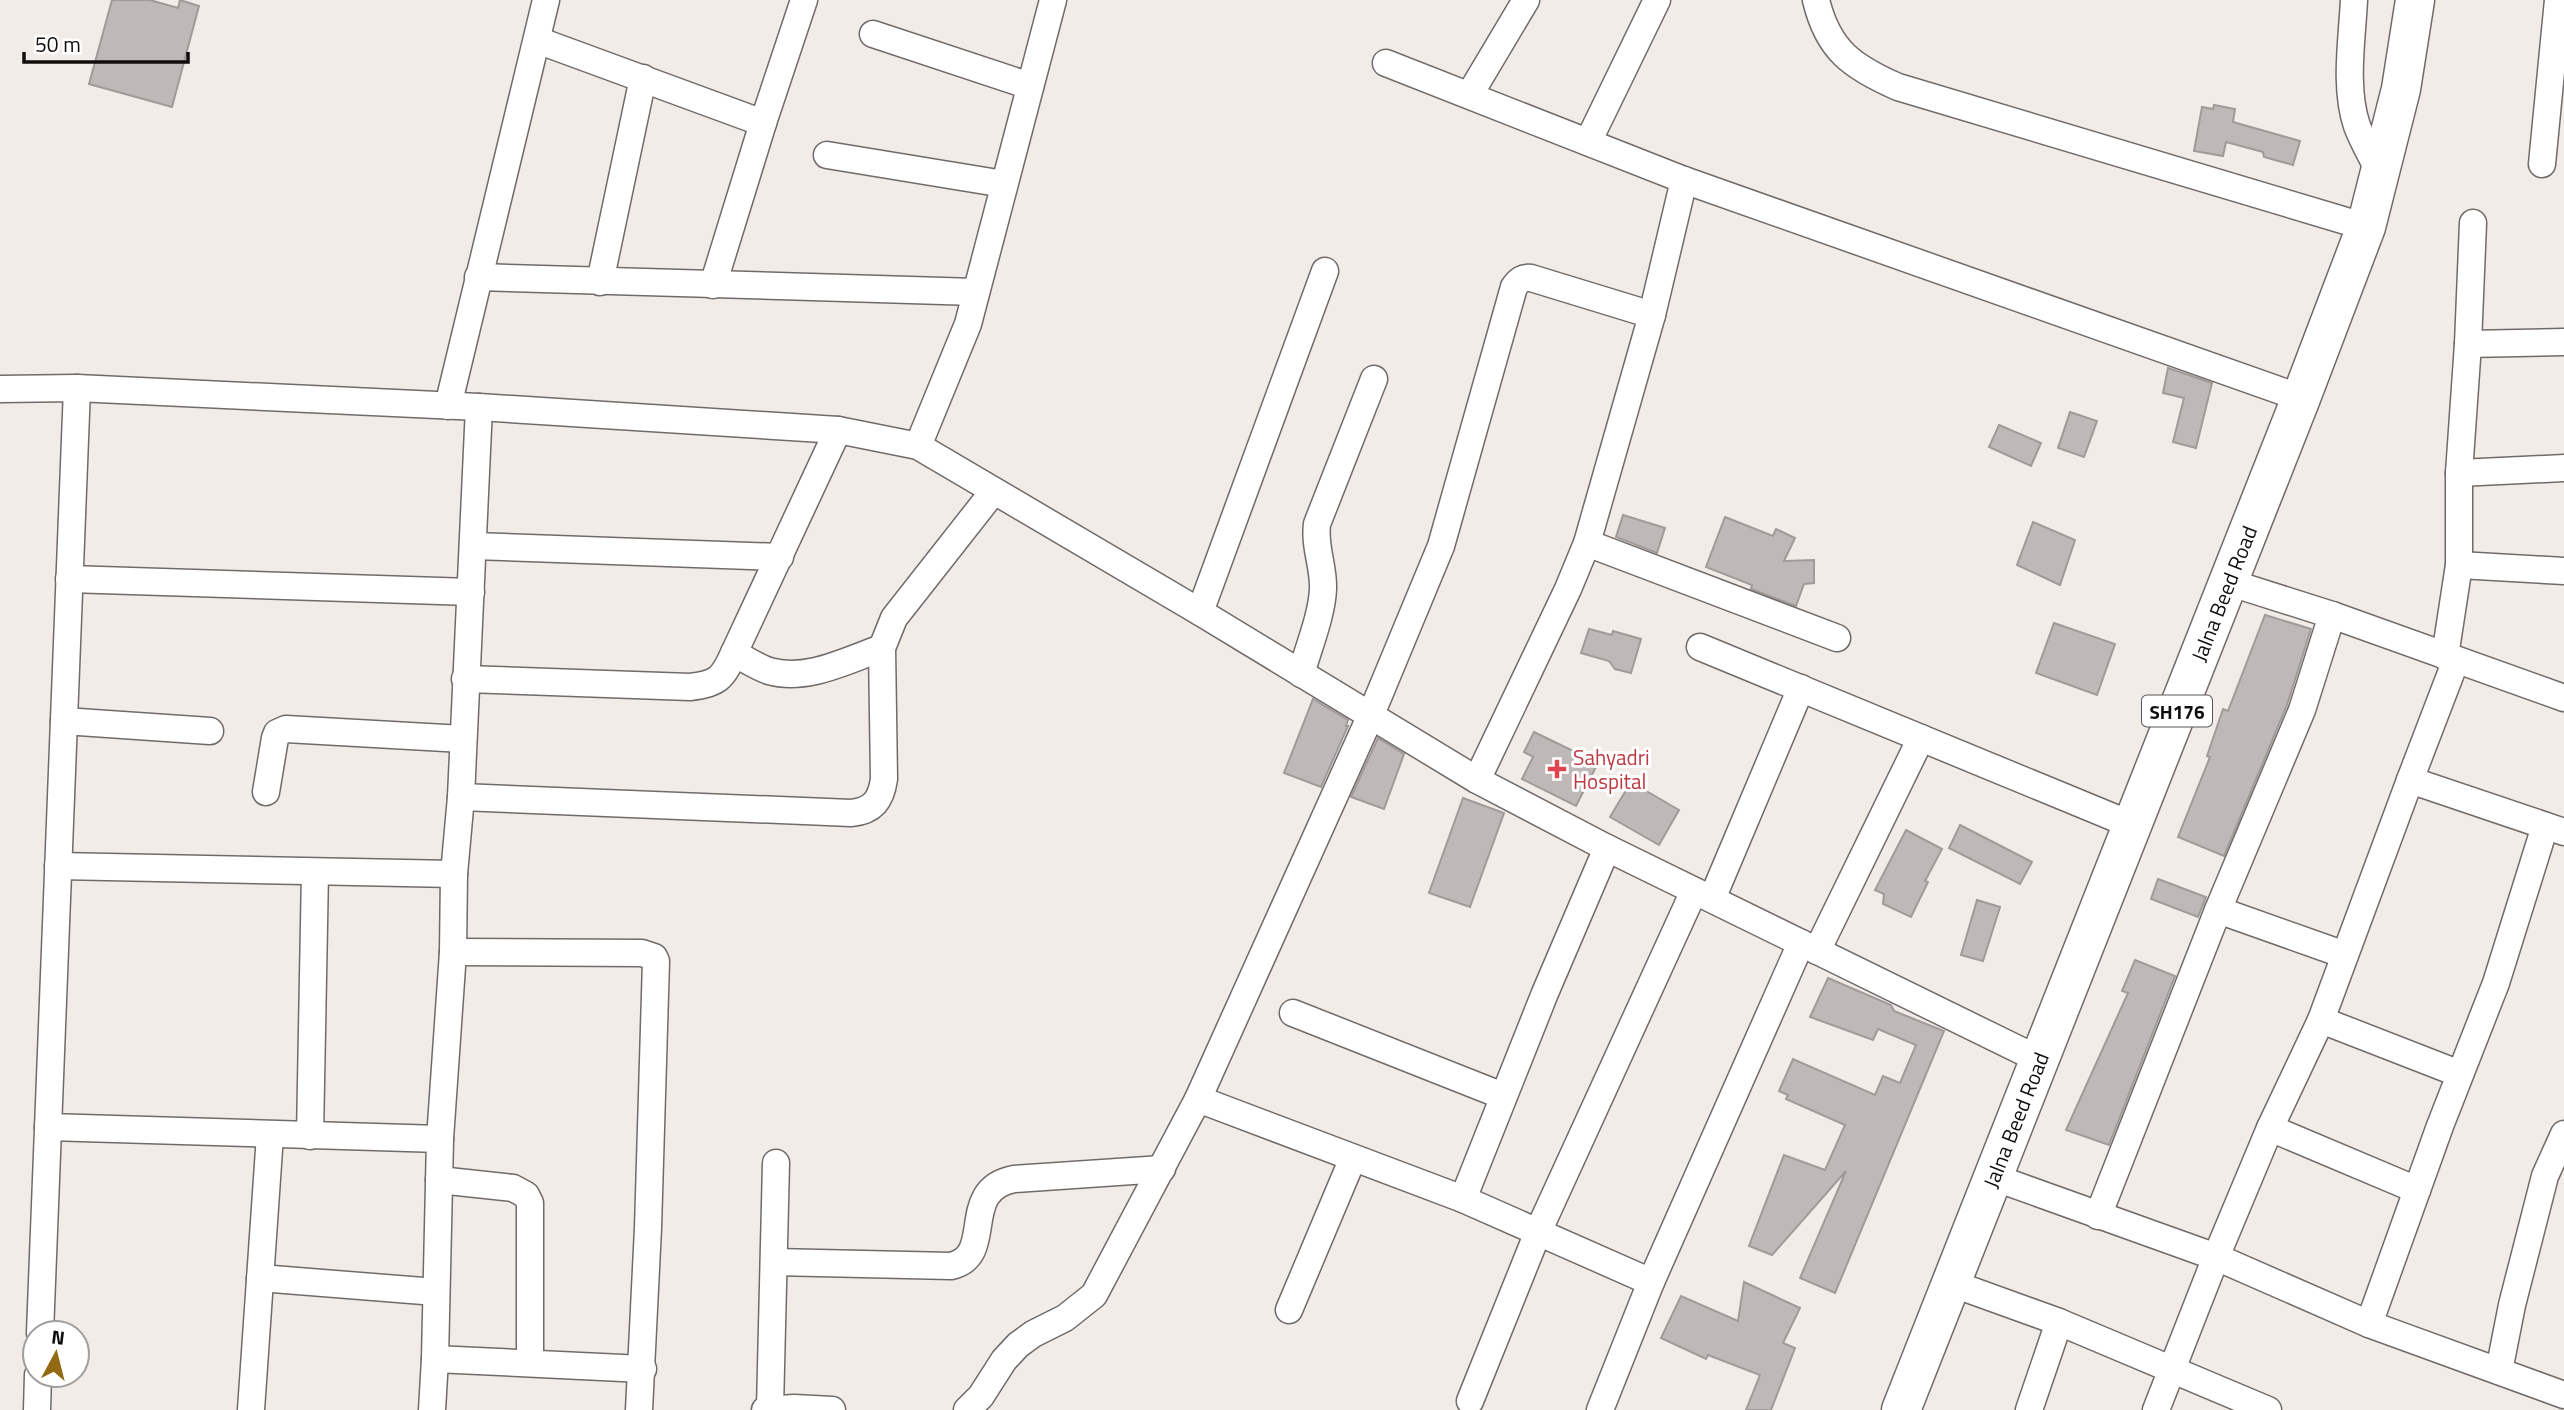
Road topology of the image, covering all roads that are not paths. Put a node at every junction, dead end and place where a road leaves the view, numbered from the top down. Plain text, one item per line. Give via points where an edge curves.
1 (546, 0) edge
2 (804, 0) edge
3 (1053, 0) edge
4 (1526, 0) edge
5 (1657, 0) edge
6 (1816, 0) edge
7 (2354, 0) edge
8 (2415, 0) edge
9 (2558, 0) edge
10 (873, 34) dead end
11 (537, 40) junction
12 (1386, 63) dead end
13 (643, 78) junction
14 (1030, 86) junction
15 (1470, 94) junction
16 (763, 123) junction
17 (1588, 142) junction
18 (827, 155) dead end
19 (2542, 164) dead end
20 (2379, 171) junction
21 (1684, 180) junction
22 (1004, 184) junction
23 (2473, 223) dead end
24 (2366, 227) junction
25 (1325, 271) dead end
26 (478, 277) junction
27 (600, 282) junction
28 (713, 285) junction
29 (976, 292) junction
30 (1652, 315) junction
31 (2564, 342) edge
32 (2468, 344) junction
33 (1374, 379) dead end
34 (77, 388) junction
35 (0, 389) edge
36 (2301, 398) junction
37 (447, 406) junction
38 (479, 407) junction
39 (838, 430) junction
40 (918, 446) junction
41 (2564, 468) edge
42 (2459, 473) junction
43 (993, 492) junction
44 (1587, 543) junction
45 (473, 546) junction
46 (780, 557) junction
47 (2459, 565) junction
48 (2564, 571) edge
49 (69, 579) junction
50 (2228, 582) junction
51 (471, 592) junction
52 (1200, 612) junction
53 (2332, 615) junction
54 (1837, 638) dead end
55 (1700, 647) dead end
56 (882, 648) junction
57 (734, 653) junction
58 (2450, 658) junction
59 (1301, 674) junction
60 (466, 679) junction
61 (1801, 688) junction
62 (2564, 698) edge
63 (1370, 717) junction
64 (64, 722) junction
65 (210, 731) dead end
66 (1921, 738) junction
67 (463, 739) junction
68 (1477, 780) junction
69 (2410, 780) junction
70 (266, 792) dead end
71 (461, 797) junction
72 (2132, 825) junction
73 (2554, 829) edge
74 (1607, 848) junction
75 (58, 866) junction
76 (315, 872) junction
77 (454, 874) junction
78 (1703, 895) junction
79 (2218, 910) junction
80 (1809, 947) junction
81 (453, 952) junction
82 (2345, 955) junction
83 (1293, 1013) dead end
84 (2321, 1020) junction
85 (2040, 1060) junction
86 (2460, 1074) junction
87 (1503, 1096) junction
88 (1198, 1099) junction
89 (48, 1127) junction
90 (2270, 1128) junction
91 (2564, 1134) edge
92 (270, 1135) junction
93 (310, 1136) junction
94 (440, 1139) junction
95 (1353, 1158) junction
96 (776, 1163) dead end
97 (1161, 1169) junction
98 (1993, 1177) junction
99 (439, 1180) junction
100 (2417, 1190) junction
101 (1463, 1199) junction
102 (2098, 1216) junction
103 (1538, 1232) junction
104 (2216, 1257) junction
105 (774, 1262) junction
106 (260, 1278) junction
107 (1651, 1282) junction
108 (1951, 1283) junction
109 (436, 1292) junction
110 (1289, 1310) dead end
111 (41, 1319) edge
112 (2059, 1322) junction
113 (2369, 1324) junction
114 (435, 1359) junction
115 (530, 1363) junction
116 (2173, 1368) junction
117 (643, 1369) junction
118 (2499, 1371) junction
119 (38, 1389) edge
120 (2564, 1395) edge
121 (1470, 1401) dead end
122 (781, 1409) edge
123 (37, 1410) edge
124 (251, 1410) edge
125 (432, 1410) edge
126 (639, 1410) edge
127 (832, 1410) edge
128 (967, 1410) edge
129 (1600, 1410) edge
130 (1901, 1410) edge
131 (2029, 1410) edge
132 (2156, 1410) edge
133 (2267, 1410) edge

1 - 11 street
2 - 16 street
3 - 14 street
4 - 15 street
5 - 17 street
6 - 24 street via 1826,33 1845,57 1898,87
7 - 20 street via 2353,108
8 - 20 main road, Jalna Beed Road / SH176 via 2401,89
9 - 19 street
10 - 14 street
11 - 13 street
11 - 26 street
12 - 15 street
13 - 16 street
13 - 27 street
14 - 22 street
15 - 17 street
16 - 28 street
17 - 21 street
18 - 22 street
20 - 24 main road, Jalna Beed Road / SH176
21 - 30 street
21 - 36 street
22 - 29 street
23 - 32 street
24 - 36 main road, Jalna Beed Road / SH176
25 - 52 street
26 - 27 street
26 - 37 street
27 - 28 street
28 - 29 street
29 - 40 street via 968,324
30 - 44 street
30 - 63 street via 1531,278 1514,286 1441,546
31 - 32 street
32 - 42 street
33 - 59 street via 1317,524 1323,594
34 - 35 street
34 - 37 street
34 - 49 street
36 - 50 main road, Jalna Beed Road / SH176
37 - 38 street
38 - 39 street
38 - 45 street
39 - 40 street
39 - 46 street
40 - 43 street
41 - 42 street
42 - 47 street
43 - 52 street
43 - 56 street via 894,618
44 - 54 street
44 - 68 street
45 - 46 street
45 - 51 street
46 - 57 street
47 - 48 street
47 - 58 street
49 - 51 street
49 - 64 street
50 - 53 street
50 - 72 main road, Jalna Beed Road / SH176
51 - 60 street
52 - 59 street
53 - 58 street
53 - 79 street via 2302,710
55 - 61 street
56 - 57 street via 806,674 790,675 766,670
56 - 71 street via 884,779 878,801 864,812
57 - 60 street via 720,678 701,685
58 - 62 street
58 - 69 street
59 - 63 street
60 - 67 street
61 - 66 street
61 - 78 street
63 - 68 street
63 - 88 street
64 - 65 street
64 - 75 street
66 - 72 street
66 - 80 street
67 - 70 street via 286,729 275,738
67 - 71 street
68 - 74 street
69 - 73 street
69 - 82 street
71 - 77 street
72 - 85 main road, Jalna Beed Road / SH176
73 - 86 street
74 - 78 street
74 - 87 street
75 - 76 street
75 - 89 street
76 - 77 street
76 - 93 street
77 - 81 street
78 - 80 street
78 - 103 street
79 - 82 street
79 - 102 street
80 - 85 street
80 - 107 street
81 - 94 street
81 - 117 street via 642,953 656,961
82 - 84 street
83 - 87 street
84 - 86 street
84 - 90 street
85 - 98 main road, Jalna Beed Road / SH176
86 - 100 street
87 - 101 street
88 - 95 street
88 - 97 street
89 - 92 street
89 - 111 street
90 - 100 street
90 - 104 street
91 - 118 street via 2545,1176
92 - 93 street
92 - 106 street
93 - 94 street
94 - 99 street
95 - 101 street
95 - 110 street
96 - 105 street
97 - 105 street via 996,1184 985,1196 973,1247 960,1264
97 - 128 street via 1094,1295 1018,1345
98 - 102 street
98 - 108 main road, Jalna Beed Road / SH176
99 - 109 street
99 - 115 street via 513,1188 530,1203
100 - 113 street
101 - 103 street
102 - 104 street
103 - 107 street
103 - 121 street
104 - 113 street
104 - 116 street
105 - 122 street
106 - 109 street
106 - 124 street
107 - 129 street
108 - 112 street
108 - 130 main road, Jalna Beed Road / SH176
109 - 114 street
112 - 116 street
112 - 131 street
113 - 118 street
114 - 115 street
114 - 125 street
115 - 117 street
116 - 132 street
116 - 133 street
117 - 126 street
118 - 120 street
119 - 123 street
122 - 127 street

